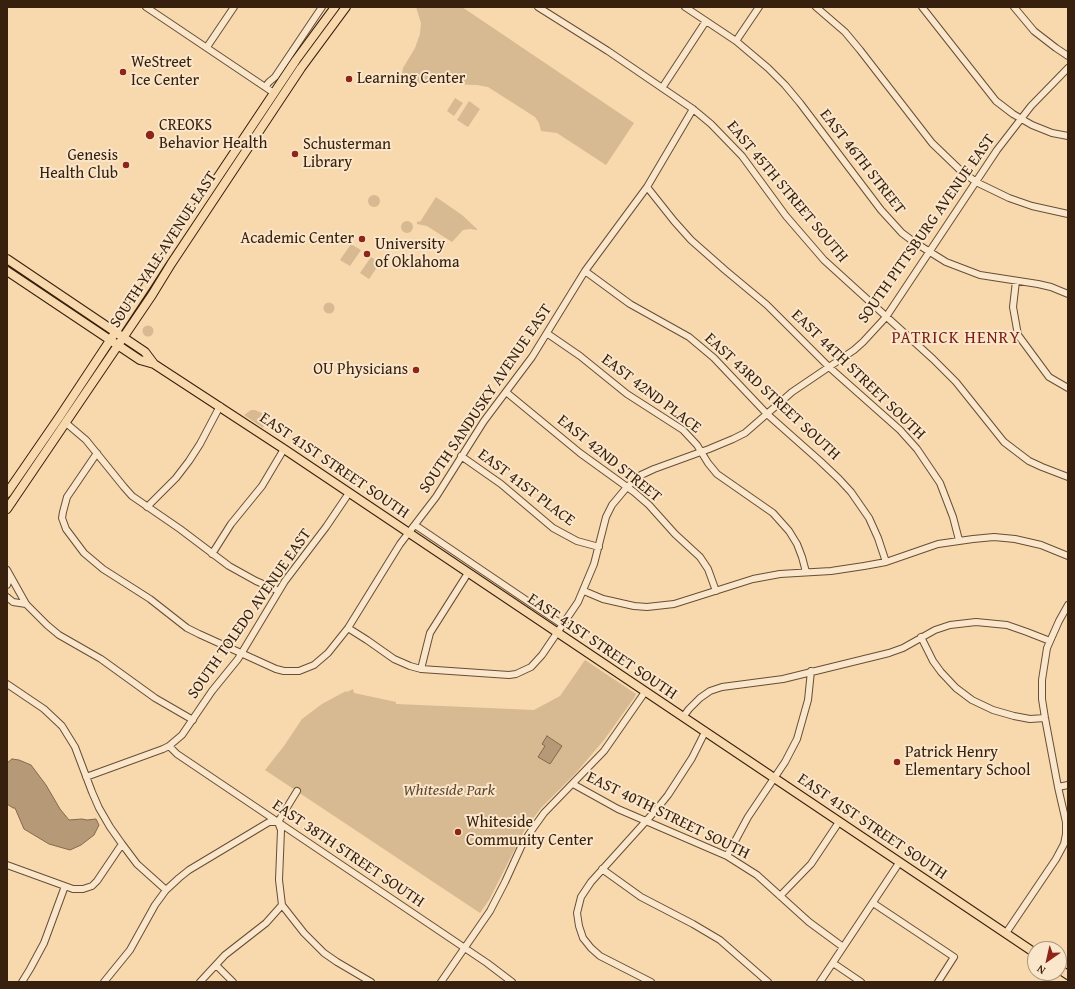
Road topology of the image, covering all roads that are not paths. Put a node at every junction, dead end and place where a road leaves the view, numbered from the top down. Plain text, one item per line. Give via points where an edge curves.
1 (146, 7) edge
2 (234, 7) edge
3 (322, 7) edge
4 (335, 7) edge
5 (346, 7) edge
6 (538, 7) edge
7 (685, 7) edge
8 (759, 7) edge
9 (816, 7) edge
10 (922, 7) edge
11 (1014, 7) edge
12 (706, 21) junction
13 (736, 41) junction
14 (207, 47) junction
15 (1068, 56) edge
16 (1068, 68) edge
17 (266, 87) junction
18 (662, 88) junction
19 (274, 93) junction
20 (281, 98) junction
21 (693, 109) junction
22 (1020, 119) junction
23 (1068, 136) edge
24 (976, 182) junction
25 (647, 187) junction
26 (1068, 214) edge
27 (188, 222) junction
28 (188, 237) junction
29 (929, 252) junction
30 (7, 260) edge
31 (7, 270) edge
32 (585, 271) junction
33 (1016, 281) junction
34 (1068, 294) edge
35 (886, 317) junction
36 (116, 332) junction
37 (548, 334) junction
38 (123, 337) junction
39 (110, 340) junction
40 (118, 346) junction
41 (154, 364) junction
42 (829, 367) junction
43 (1068, 388) edge
44 (506, 392) junction
45 (220, 406) junction
46 (767, 414) junction
47 (66, 423) junction
48 (284, 449) junction
49 (701, 452) junction
50 (97, 453) junction
51 (461, 456) junction
52 (1068, 477) edge
53 (627, 486) junction
54 (7, 493) edge
55 (349, 493) junction
56 (147, 507) junction
57 (7, 509) edge
58 (415, 525) junction
59 (409, 533) junction
60 (959, 540) junction
61 (599, 547) junction
62 (212, 554) junction
63 (1068, 556) edge
64 (886, 562) junction
65 (806, 572) junction
66 (9, 573) edge
67 (468, 573) junction
68 (7, 585) edge
69 (279, 591) junction
70 (584, 591) junction
71 (716, 591) junction
72 (7, 597) edge
73 (26, 604) junction
74 (1068, 605) edge
75 (563, 624) junction
76 (348, 628) junction
77 (557, 633) junction
78 (922, 637) junction
79 (1050, 641) junction
80 (241, 654) junction
81 (421, 668) junction
82 (811, 671) junction
83 (7, 684) edge
84 (645, 692) junction
85 (683, 717) junction
86 (1045, 718) junction
87 (193, 720) junction
88 (705, 732) junction
89 (169, 746) junction
90 (86, 777) junction
91 (774, 778) junction
92 (573, 784) junction
93 (1068, 784) edge
94 (1058, 787) junction
95 (297, 792) dead end
96 (646, 820) junction
97 (278, 822) junction
98 (839, 822) junction
99 (122, 844) junction
100 (727, 856) junction
101 (899, 863) junction
102 (7, 865) edge
103 (602, 869) junction
104 (65, 886) junction
105 (166, 890) junction
106 (780, 896) junction
107 (873, 903) junction
108 (282, 905) junction
109 (1006, 933) junction
110 (843, 947) junction
111 (1027, 947) edge
112 (464, 948) junction
113 (833, 963) junction
114 (216, 965) junction
115 (22, 982) edge
116 (104, 982) edge
117 (200, 982) edge
118 (233, 982) edge
119 (371, 982) edge
120 (442, 982) edge
121 (512, 982) edge
122 (652, 982) edge
123 (768, 982) edge
124 (820, 982) edge
125 (861, 982) edge
126 (938, 982) edge

1 - 14 street
2 - 14 street
3 - 17 street
4 - 19 main road, SOUTH YALE AVENUE EAST
5 - 20 main road, SOUTH YALE AVENUE EAST
6 - 18 street, EAST 45TH STREET SOUTH
7 - 12 street, EAST 46TH STREET
8 - 13 street
9 - 24 street via 845,32 946,159
10 - 22 street via 989,93
11 - 15 street via 1034,31
12 - 13 street, EAST 46TH STREET
12 - 18 street
13 - 29 street, EAST 46TH STREET via 768,68 800,103 890,221
14 - 17 street
16 - 22 street, SOUTH PITTSBURG AVENUE EAST
17 - 19 street
18 - 21 street, EAST 45TH STREET SOUTH
19 - 20 main road
19 - 27 main road, SOUTH YALE AVENUE EAST
20 - 28 main road, SOUTH YALE AVENUE EAST
21 - 25 street, SOUTH SANDUSKY AVENUE EAST
21 - 35 street, EAST 45TH STREET SOUTH via 742,156 786,216 819,255
22 - 23 street via 1047,131
22 - 24 street, SOUTH PITTSBURG AVENUE EAST
24 - 26 street via 1032,206
24 - 29 street, SOUTH PITTSBURG AVENUE EAST
25 - 32 street, SOUTH SANDUSKY AVENUE EAST
25 - 42 street, EAST 44TH STREET SOUTH via 691,240 767,305
27 - 28 main road
27 - 36 main road, SOUTH YALE AVENUE EAST
28 - 38 main road, SOUTH YALE AVENUE EAST
29 - 33 street, EAST 46TH STREET via 946,262 980,275
29 - 35 street, SOUTH PITTSBURG AVENUE EAST
30 - 36 main road, EAST 41ST STREET SOUTH
31 - 39 main road, EAST 41ST STREET SOUTH
32 - 37 street, SOUTH SANDUSKY AVENUE EAST
32 - 46 street, EAST 43RD STREET SOUTH via 630,304 689,337 703,348
33 - 34 street, EAST 46TH STREET via 1051,287
33 - 43 street via 1013,307 1018,335 1049,377
35 - 42 street, SOUTH PITTSBURG AVENUE EAST via 863,342
35 - 52 street, EAST 45TH STREET SOUTH via 956,382 1004,442 1029,461
36 - 38 main road, EAST 41ST STREET SOUTH
36 - 39 main road, SOUTH YALE AVENUE EAST
37 - 44 street, SOUTH SANDUSKY AVENUE EAST
37 - 49 street, EAST 42ND PLACE via 627,394 683,430
38 - 40 main road, SOUTH YALE AVENUE EAST
38 - 41 main road, EAST 41ST STREET SOUTH via 145,352
39 - 40 main road, EAST 41ST STREET SOUTH
39 - 54 main road, SOUTH YALE AVENUE EAST
40 - 41 main road, EAST 41ST STREET SOUTH via 140,360
40 - 47 main road, SOUTH YALE AVENUE EAST
41 - 45 main road, EAST 41ST STREET SOUTH
42 - 46 street, SOUTH PITTSBURG AVENUE EAST via 792,392
42 - 60 street, EAST 44TH STREET SOUTH via 900,430 917,449 940,483 954,517
44 - 51 street, SOUTH SANDUSKY AVENUE EAST
44 - 53 street, EAST 42ND STREET via 580,453
45 - 48 main road, EAST 41ST STREET SOUTH
45 - 56 street via 189,461
46 - 49 street, SOUTH PITTSBURG AVENUE EAST via 745,433
46 - 64 street, EAST 43RD STREET SOUTH via 851,492 869,518
47 - 50 street
47 - 57 main road, SOUTH YALE AVENUE EAST
48 - 55 main road, EAST 41ST STREET SOUTH
48 - 62 street via 262,486 231,524
49 - 53 street, SOUTH PITTSBURG AVENUE EAST via 654,468
49 - 65 street, EAST 42ND PLACE via 717,474 781,520 797,544
50 - 56 street via 124,487
50 - 80 street, SOUTH SANDUSKY AVENUE EAST via 67,497 62,518 66,529 84,553 103,569 150,599 187,628
51 - 58 street, SOUTH SANDUSKY AVENUE EAST
51 - 61 street, EAST 41ST PLACE via 501,484 553,528 577,541
53 - 61 street, SOUTH PITTSBURG AVENUE EAST via 609,512
53 - 71 street, EAST 42ND STREET via 700,557 708,569
55 - 59 main road, EAST 41ST STREET SOUTH
55 - 69 street, SOUTH TOLEDO AVENUE EAST
56 - 62 street via 180,528
58 - 59 street, SOUTH SANDUSKY AVENUE EAST
58 - 75 street, EAST 41ST STREET SOUTH
59 - 67 main road, EAST 41ST STREET SOUTH
59 - 76 street, SOUTH SANDUSKY AVENUE EAST
60 - 63 street via 994,537 1015,539
60 - 64 street via 938,544
61 - 70 street, SOUTH PITTSBURG AVENUE EAST
62 - 69 street via 235,570
64 - 65 street
65 - 71 street via 753,579
66 - 68 street
66 - 73 street
67 - 77 main road, EAST 41ST STREET SOUTH
67 - 81 street via 430,633
69 - 80 street, SOUTH TOLEDO AVENUE EAST
70 - 71 street via 603,599 647,607 674,604
70 - 75 street, SOUTH PITTSBURG AVENUE EAST
72 - 73 street via 13,602
73 - 87 street via 59,635
74 - 79 street
75 - 77 street, SOUTH PITTSBURG AVENUE EAST
76 - 80 street, SOUTH SANDUSKY AVENUE EAST via 314,666 298,671 276,669
76 - 81 street, SOUTH PITTSBURG AVENUE EAST via 394,659
77 - 81 street, SOUTH PITTSBURG AVENUE EAST via 532,667 516,674
77 - 84 main road, EAST 41ST STREET SOUTH
78 - 79 street via 950,625 976,622 1007,625
78 - 82 street via 889,653
78 - 86 street via 941,672 972,700 1014,716
79 - 86 street via 1042,680
80 - 87 street, SOUTH TOLEDO AVENUE EAST
82 - 85 street via 783,679 734,684 710,691 694,703
82 - 91 street via 808,700 798,733 791,752
83 - 90 street via 44,709 62,726 75,747
84 - 85 main road, EAST 41ST STREET SOUTH
84 - 92 street via 604,752
85 - 88 main road, EAST 41ST STREET SOUTH
86 - 94 street
87 - 89 street, SOUTH TOLEDO AVENUE EAST via 182,735
88 - 91 main road, EAST 41ST STREET SOUTH
88 - 96 street via 679,779
89 - 90 street
89 - 97 street, EAST 38TH STREET SOUTH
90 - 99 street via 99,808
91 - 98 main road, EAST 41ST STREET SOUTH
91 - 100 street via 748,817
92 - 96 street, EAST 40TH STREET SOUTH
92 - 112 street via 544,813 529,834 498,897
93 - 94 street
94 - 109 street via 1066,822 1064,844
95 - 97 street
96 - 100 street, EAST 40TH STREET SOUTH
96 - 103 street
97 - 105 street via 269,822 189,870
97 - 108 street via 281,830 279,880
97 - 112 street, EAST 38TH STREET SOUTH
98 - 101 main road, EAST 41ST STREET SOUTH
98 - 106 street via 811,864
99 - 104 street via 92,886 79,890
99 - 105 street via 138,864
100 - 106 street, EAST 40TH STREET SOUTH via 757,874
101 - 107 street
101 - 109 main road, EAST 41ST STREET SOUTH
102 - 104 street
103 - 122 street via 580,897 578,914 582,935 590,948 600,956
103 - 123 street via 641,897 720,940
104 - 115 street via 44,943
105 - 116 street via 155,904 130,950
106 - 110 street, EAST 40TH STREET SOUTH via 810,923
107 - 110 street
107 - 126 street via 954,957
108 - 114 street via 266,923
108 - 119 street via 324,953
109 - 111 main road, EAST 41ST STREET SOUTH
110 - 113 street
112 - 120 street
112 - 121 street, EAST 38TH STREET SOUTH
113 - 124 street
113 - 125 street
114 - 117 street
114 - 118 street

